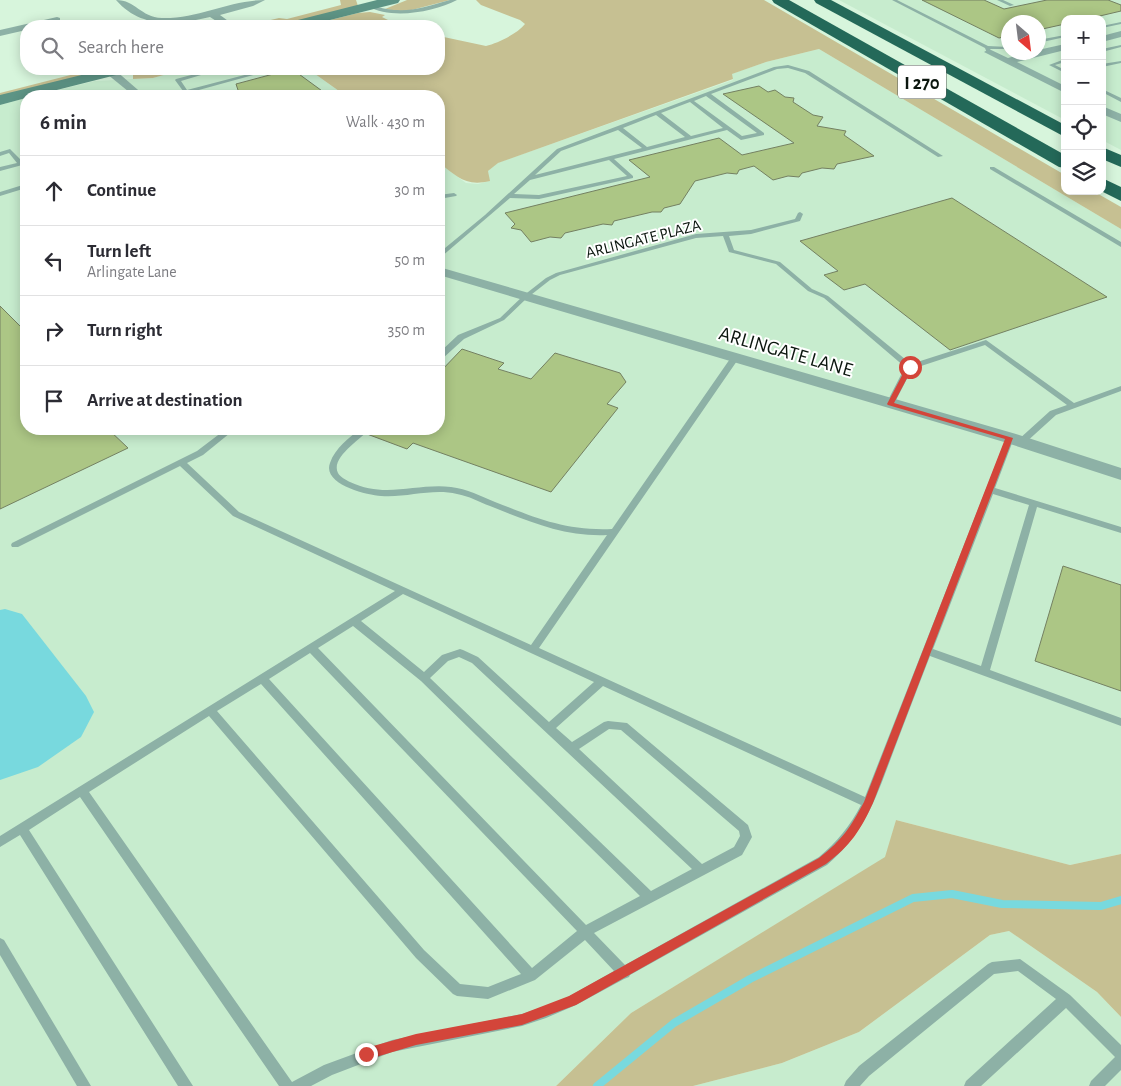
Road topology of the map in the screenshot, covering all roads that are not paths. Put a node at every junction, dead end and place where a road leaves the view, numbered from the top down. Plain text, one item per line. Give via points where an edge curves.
1 (121, 0) edge
2 (260, 0) edge
3 (393, 0) edge
4 (455, 0) edge
5 (778, 0) edge
6 (821, 0) edge
7 (894, 0) edge
8 (999, 0) edge
9 (366, 3) edge
10 (1012, 5) dead end
11 (211, 13) junction
12 (221, 20) edge
13 (311, 20) edge
14 (1121, 23) edge
15 (1106, 26) edge
16 (20, 28) edge
17 (0, 33) edge
18 (1121, 34) edge
19 (1061, 37) edge
20 (1106, 38) edge
21 (1106, 39) edge
22 (1046, 40) edge
23 (1121, 46) edge
24 (1061, 48) edge
25 (1001, 49) edge
26 (988, 50) junction
27 (1106, 50) edge
28 (1046, 51) edge
29 (1011, 60) edge
30 (1007, 61) junction
31 (1061, 61) edge
32 (1121, 62) edge
33 (1106, 65) edge
34 (1061, 70) edge
35 (98, 75) edge
36 (121, 75) edge
37 (197, 75) edge
38 (250, 75) edge
39 (1061, 88) edge
40 (39, 90) edge
41 (135, 90) edge
42 (185, 90) edge
43 (194, 90) edge
44 (1106, 92) edge
45 (707, 94) junction
46 (20, 95) edge
47 (0, 100) edge
48 (690, 100) junction
49 (1121, 100) edge
50 (1106, 111) edge
51 (657, 113) junction
52 (1121, 119) edge
53 (618, 128) junction
54 (728, 128) junction
55 (1061, 130) edge
56 (690, 138) junction
57 (646, 149) junction
58 (0, 154) edge
59 (1106, 154) edge
60 (940, 156) dead end
61 (610, 158) junction
62 (20, 159) edge
63 (1061, 161) edge
64 (1121, 162) edge
65 (20, 163) edge
66 (992, 168) dead end
67 (0, 169) edge
68 (528, 179) junction
69 (1106, 186) edge
70 (20, 189) edge
71 (0, 194) edge
72 (454, 195) dead end
73 (1121, 195) edge
74 (445, 196) edge
75 (509, 196) junction
76 (800, 214) dead end
77 (725, 234) junction
78 (1121, 245) edge
79 (445, 251) edge
80 (445, 274) edge
81 (525, 296) junction
82 (445, 351) edge
83 (735, 358) junction
84 (910, 367) junction
85 (1121, 388) edge
86 (890, 404) junction
87 (1073, 406) junction
88 (223, 435) edge
89 (359, 435) edge
90 (1015, 440) junction
91 (181, 462) junction
92 (1121, 474) edge
93 (990, 490) junction
94 (1034, 503) junction
95 (1121, 530) edge
96 (614, 532) junction
97 (15, 545) dead end
98 (403, 590) junction
99 (354, 621) junction
100 (311, 647) junction
101 (533, 650) junction
102 (928, 651) junction
103 (984, 672) junction
104 (262, 678) junction
105 (424, 678) junction
106 (602, 681) junction
107 (210, 710) junction
108 (1121, 722) edge
109 (550, 728) junction
110 (571, 748) junction
111 (82, 791) junction
112 (868, 803) junction
113 (22, 828) junction
114 (0, 842) edge
115 (701, 870) junction
116 (649, 897) junction
117 (586, 931) junction
118 (0, 944) edge
119 (625, 973) junction
120 (531, 976) junction
121 (1066, 999) junction
122 (1121, 1054) edge
123 (1121, 1061) edge
124 (84, 1086) edge
125 (186, 1086) edge
126 (287, 1086) edge
127 (296, 1086) edge
128 (851, 1086) edge
129 (971, 1086) edge
130 (1096, 1086) edge

1 - 11 street via 154,20 179,20
2 - 11 street
3 - 9 main road
4 - 9 lane via 402,13 385,12
5 - 63 highway, I 270
6 - 55 highway, I 270
7 - 26 lane
8 - 10 lane
9 - 13 main road
11 - 12 street
14 - 15 lane
16 - 17 street
18 - 20 street
19 - 22 lane
21 - 23 lane
23 - 27 lane
24 - 28 street
25 - 26 lane
26 - 30 street
29 - 30 street
30 - 39 street
31 - 34 lane via 1051,65
32 - 33 lane
35 - 40 main road
36 - 41 street
37 - 42 lane via 178,80
38 - 43 lane
44 - 49 lane
45 - 48 lane
45 - 54 lane via 762,134 741,138
45 - 60 lane via 776,68 799,68
46 - 47 main road
48 - 51 lane
48 - 54 lane
50 - 52 street
51 - 53 lane
51 - 56 lane
53 - 57 lane
53 - 68 lane via 558,150
54 - 56 lane
56 - 57 lane
57 - 61 lane
58 - 62 lane via 10,151
59 - 64 highway
61 - 68 lane
61 - 75 lane via 631,177 539,197
65 - 67 lane
66 - 78 lane
68 - 75 lane
69 - 73 highway
70 - 71 lane
72 - 74 lane
75 - 79 lane
76 - 77 lane, ARLINGATE PLAZA via 798,220 782,226
77 - 81 lane, ARLINGATE PLAZA via 696,236 572,270 548,279
77 - 84 lane via 731,251 778,262
80 - 81 street, ARLINGATE LANE
81 - 82 lane, ARLINGATE PLAZA via 502,319 461,336
81 - 83 street, ARLINGATE LANE
83 - 86 street, ARLINGATE LANE
83 - 96 lane
84 - 86 lane
84 - 87 lane via 986,342
85 - 87 lane
86 - 90 street, ARLINGATE LANE
87 - 90 lane via 1053,413
88 - 91 lane via 200,453
89 - 96 lane via 336,457 333,465 338,478 363,491 395,495 452,490 560,530 593,534
90 - 92 street, ARLINGATE LANE
90 - 93 lane
91 - 97 lane
91 - 98 lane via 236,514
93 - 94 lane
93 - 102 lane
94 - 95 lane
94 - 103 lane
96 - 101 lane
98 - 99 lane
98 - 101 lane
99 - 100 lane
99 - 105 lane
100 - 104 lane
100 - 117 lane
101 - 106 lane
102 - 103 lane
102 - 112 lane
103 - 108 lane
104 - 107 lane
104 - 120 lane
105 - 109 lane via 445,658 460,653 475,660
105 - 116 lane
106 - 109 lane
106 - 112 lane
107 - 111 lane
107 - 120 lane via 420,954 457,990 488,993
109 - 110 lane
110 - 115 lane
110 - 115 lane via 608,725 623,726 744,828 746,837 738,851
111 - 113 lane
111 - 126 lane
112 - 119 lane via 842,846 823,861
113 - 114 lane
113 - 125 lane
115 - 116 lane
116 - 117 lane
117 - 119 lane
117 - 120 lane
118 - 124 lane
119 - 127 lane via 546,1012 522,1020 392,1046 336,1066
121 - 122 lane
121 - 128 lane via 1020,965 992,968 864,1071
121 - 129 lane
123 - 130 lane

